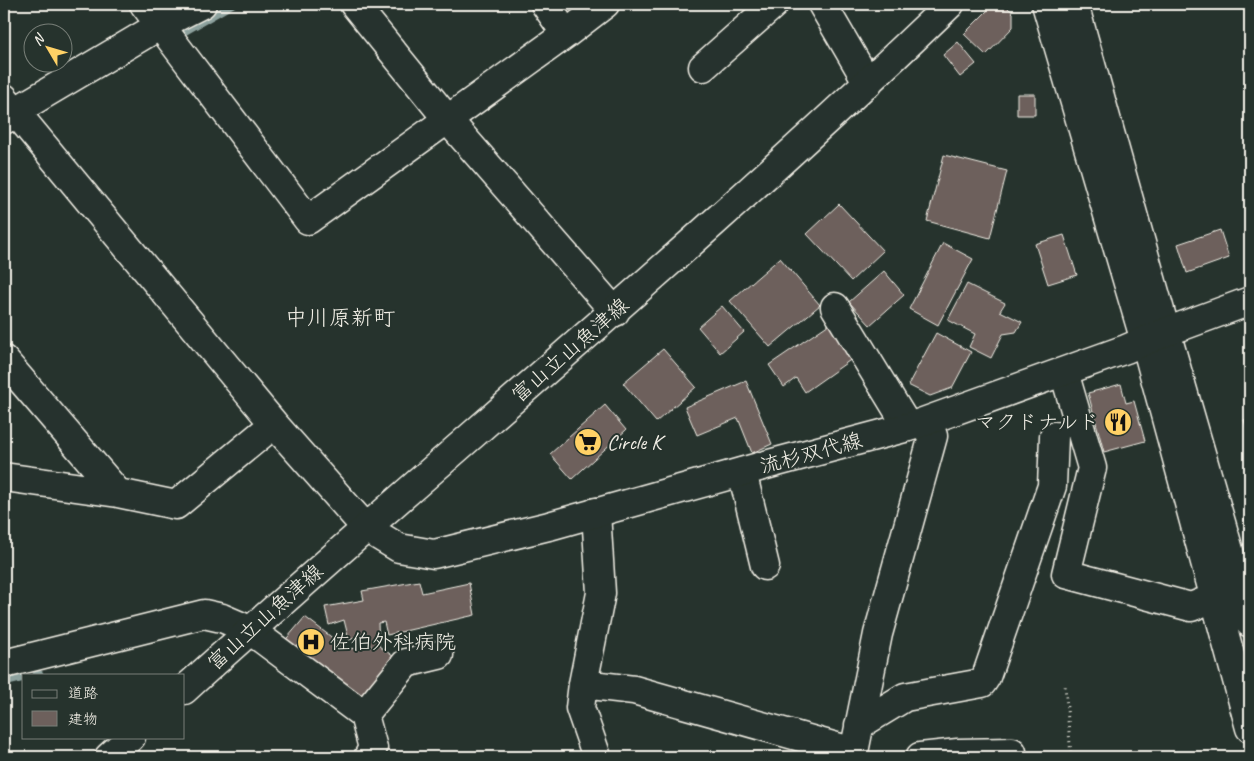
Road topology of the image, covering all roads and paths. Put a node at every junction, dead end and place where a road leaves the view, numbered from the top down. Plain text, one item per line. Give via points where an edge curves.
1 (144, 4) edge
2 (202, 4) edge
3 (354, 4) edge
4 (545, 4) edge
5 (605, 4) edge
6 (774, 4) edge
7 (822, 4) edge
8 (950, 4) edge
9 (1046, 4) edge
10 (1074, 4) edge
11 (159, 26) junction
12 (566, 34) junction
13 (703, 67) dead end
14 (868, 83) junction
15 (7, 110) edge
16 (448, 120) junction
17 (1250, 301) edge
18 (835, 307) dead end
19 (615, 312) junction
20 (1156, 337) junction
21 (4, 360) edge
22 (1064, 372) junction
23 (274, 424) junction
24 (918, 424) junction
25 (1054, 436) dead end
26 (742, 472) junction
27 (4, 477) edge
28 (118, 493) junction
29 (596, 512) junction
30 (366, 528) junction
31 (765, 566) dead end
32 (1216, 597) junction
33 (1250, 623) edge
34 (250, 630) junction
35 (439, 655) dead end
36 (4, 664) edge
37 (583, 684) junction
38 (1065, 685) dead end
39 (185, 689) edge
40 (364, 715) junction
41 (859, 725) junction
42 (1250, 728) edge
43 (1012, 752) joint
44 (862, 755) edge
45 (958, 755) edge
46 (368, 757) edge
47 (597, 757) edge
48 (920, 757) edge
49 (1071, 757) edge

1 - 11 street
2 - 11 street
3 - 16 street
4 - 12 street
5 - 12 street
6 - 13 street
7 - 14 street
8 - 14 street, 富山立山魚津線
9 - 20 street
10 - 20 street
11 - 15 street
11 - 16 street via 308,220
12 - 16 street
14 - 19 street, 富山立山魚津線
15 - 23 street, 流杉双代線
16 - 19 street
17 - 20 street, 流杉双代線
18 - 24 street
19 - 30 street, 富山立山魚津線
20 - 22 street, 流杉双代線
20 - 32 street
20 - 33 street
21 - 28 street
22 - 24 street, 流杉双代線
22 - 32 street via 1092,468 1066,574 1191,607
23 - 28 street via 176,505
23 - 30 street, 流杉双代線
24 - 26 street, 流杉双代線
24 - 41 street via 933,436 878,634
25 - 41 street via 1052,486 986,677 982,682 905,697
26 - 29 street, 流杉双代線
26 - 31 street
27 - 28 street
29 - 30 street, 流杉双代線 via 434,554 399,548
29 - 37 street via 600,593
30 - 34 street, 富山立山魚津線
32 - 42 street
34 - 36 street via 204,614
34 - 39 street, 富山立山魚津線
34 - 40 street
35 - 40 street via 406,663
37 - 44 street via 634,690
37 - 47 street via 580,708
38 - 49 path
40 - 46 street via 373,748
41 - 44 street
43 - 45 street
43 - 49 path
45 - 48 street

